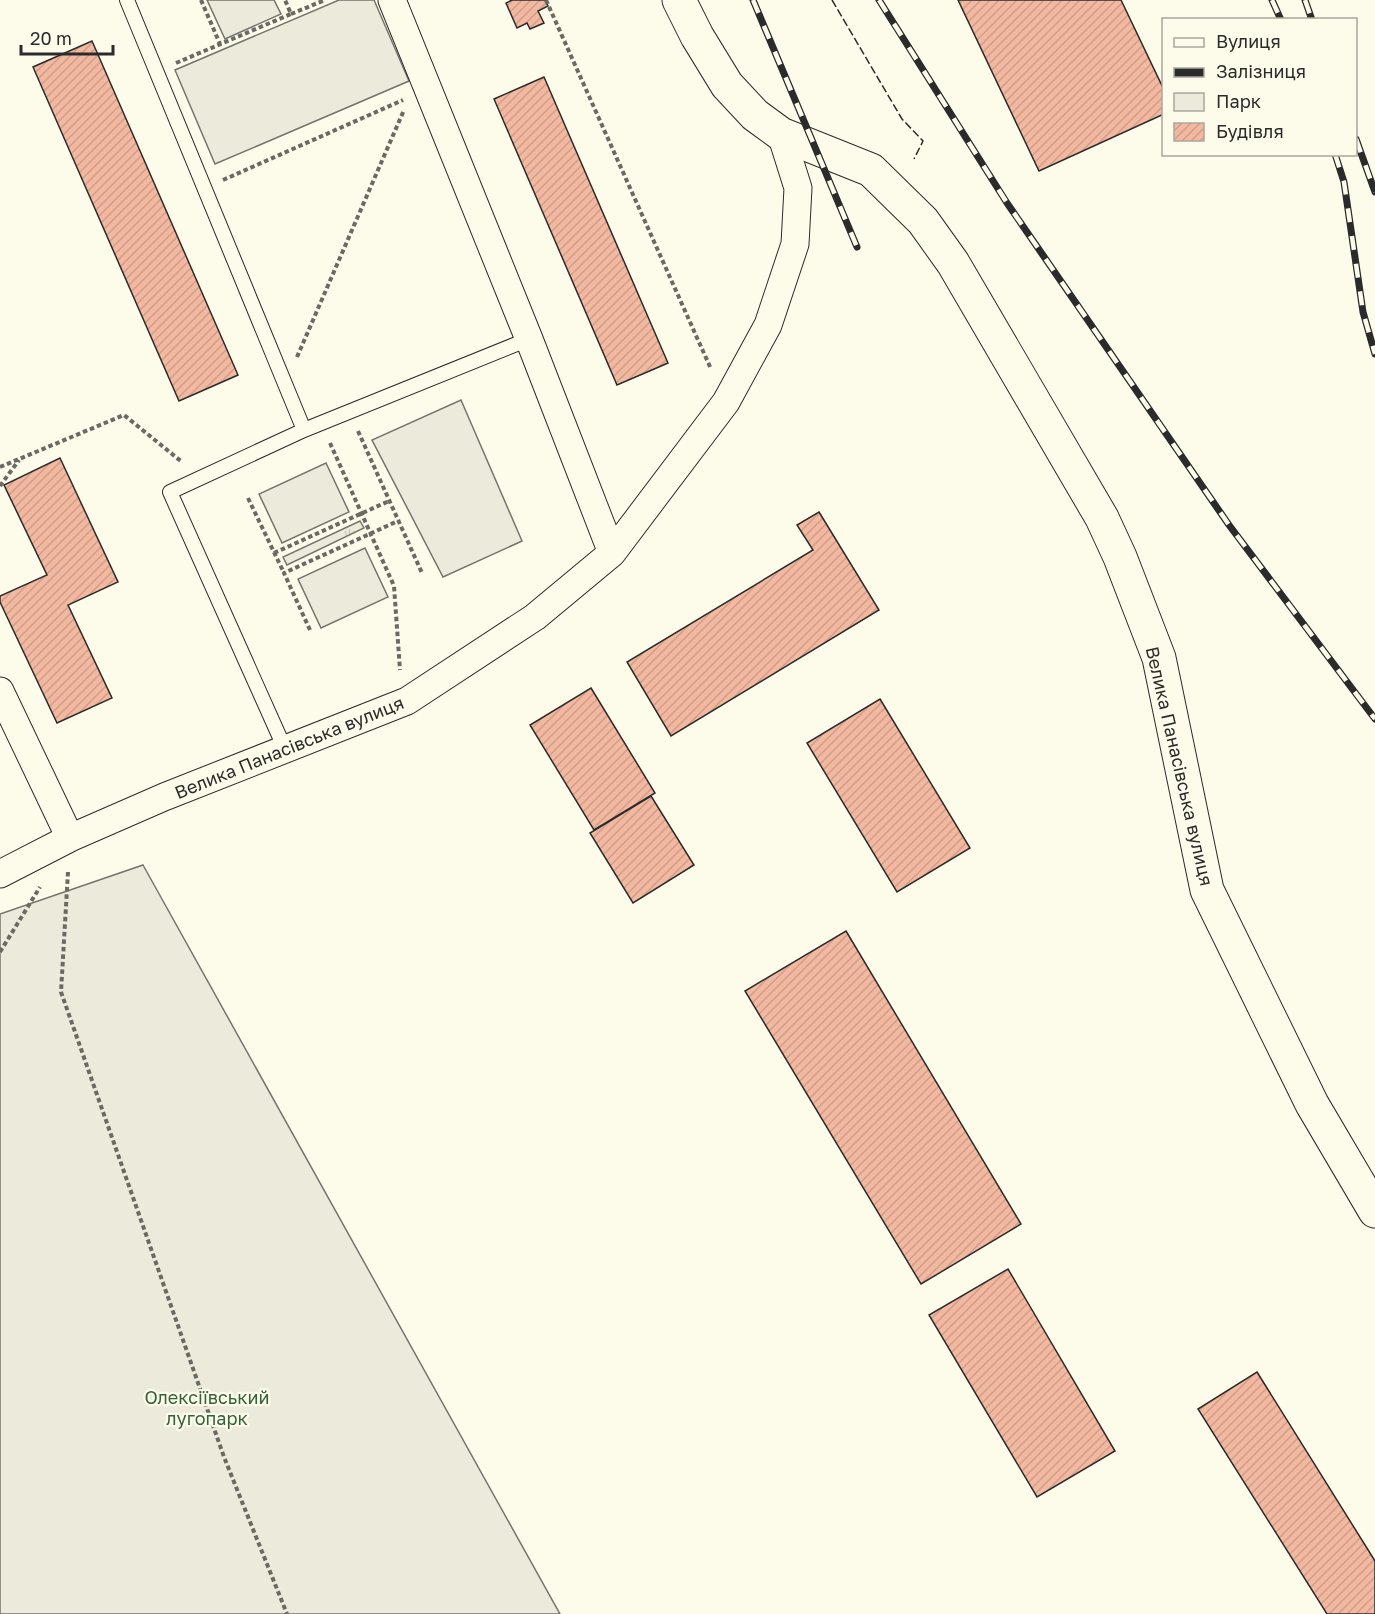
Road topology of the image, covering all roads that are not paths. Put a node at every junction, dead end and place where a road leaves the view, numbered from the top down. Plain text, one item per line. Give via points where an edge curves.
1 (127, 0) edge
2 (392, 0) edge
3 (679, 0) edge
4 (781, 134) junction
5 (529, 339) junction
6 (304, 430) junction
7 (612, 553) junction
8 (0, 691) edge
9 (285, 749) junction
10 (70, 838) junction
11 (0, 874) edge
12 (1375, 1211) edge

1 - 6 lane
2 - 5 street
3 - 4 street, Велика Панасівська вулиця via 727,85 755,115
4 - 7 street, Велика Панасівська вулиця via 798,188 795,244 768,325 726,402
4 - 12 street, Велика Панасівська вулиця via 871,170 922,221 952,263 1102,518 1159,658 1207,890 1312,1104
5 - 6 lane
5 - 7 street
6 - 9 lane via 170,492
7 - 9 street, Велика Панасівська вулиця via 535,617 402,704
8 - 10 street
9 - 10 street, Велика Панасівська вулиця
10 - 11 street, Велика Панасівська вулиця

